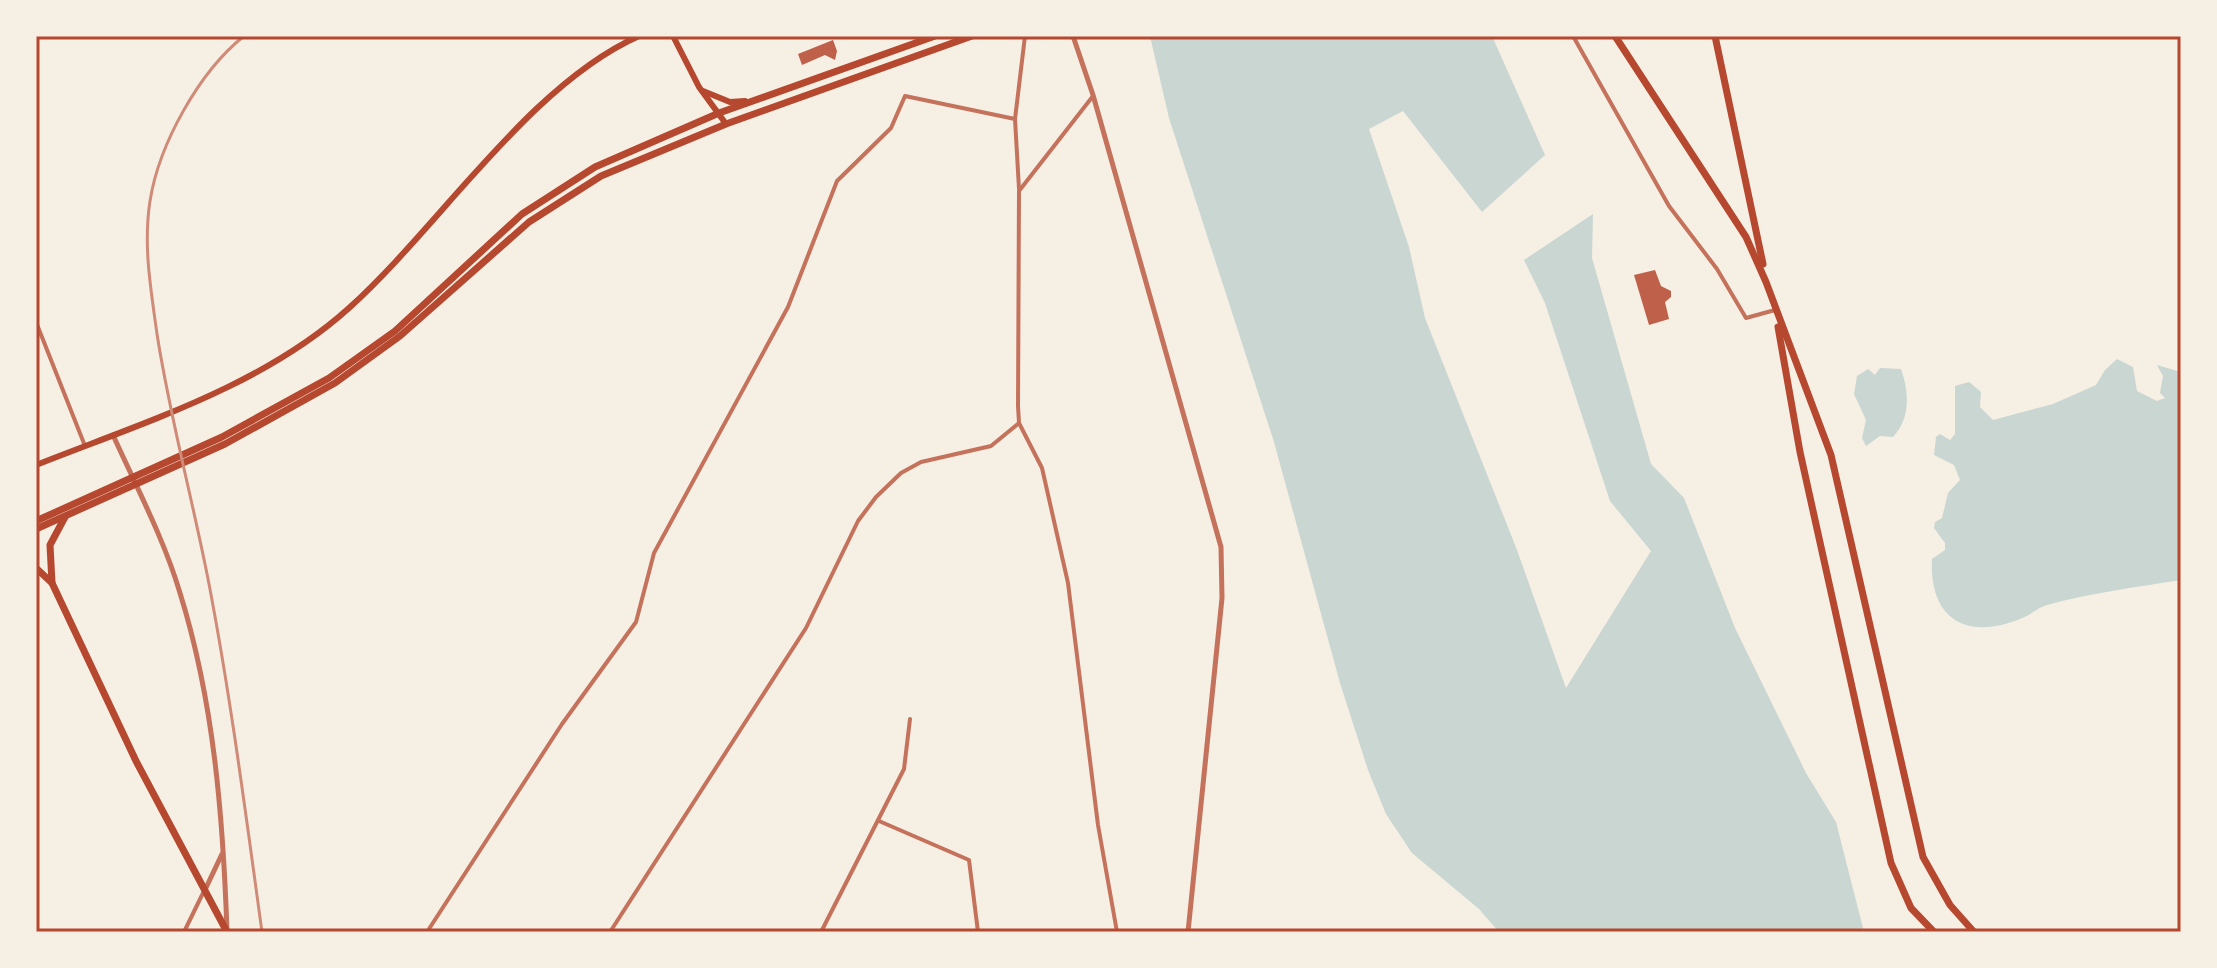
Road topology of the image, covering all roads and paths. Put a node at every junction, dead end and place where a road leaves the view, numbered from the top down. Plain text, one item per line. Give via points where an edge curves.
1 (639, 36) edge
2 (673, 36) edge
3 (935, 36) edge
4 (972, 36) edge
5 (1025, 36) edge
6 (1073, 36) edge
7 (1573, 36) edge
8 (1615, 36) edge
9 (1715, 36) edge
10 (699, 87) junction
11 (1093, 95) junction
12 (757, 100) junction
13 (719, 113) junction
14 (1015, 119) junction
15 (726, 124) junction
16 (1019, 191) junction
17 (1766, 282) junction
18 (1775, 309) junction
19 (36, 322) edge
20 (1019, 423) junction
21 (113, 434) junction
22 (224, 441) junction
23 (85, 446) junction
24 (36, 465) edge
25 (117, 491) junction
26 (66, 516) junction
27 (36, 521) edge
28 (36, 529) edge
29 (36, 568) edge
30 (52, 583) junction
31 (910, 719) dead end
32 (879, 821) junction
33 (224, 849) junction
34 (203, 893) junction
35 (184, 932) edge
36 (227, 932) edge
37 (427, 932) edge
38 (610, 932) edge
39 (821, 932) edge
40 (978, 932) edge
41 (1117, 932) edge
42 (1188, 932) edge
43 (1934, 932) edge
44 (1974, 932) edge

1 - 21 main road via 611,49 534,112 348,310 316,335 248,375
2 - 10 main road
3 - 12 main road
4 - 15 main road
5 - 14 street
6 - 11 street
7 - 18 street via 1669,206 1746,318
8 - 17 main road via 1737,222
9 - 17 main road
10 - 12 main road via 730,102
10 - 13 main road
11 - 16 street
11 - 42 street via 1221,547 1222,598
12 - 13 main road
13 - 15 main road
13 - 22 main road via 564,184 485,244 362,357
14 - 16 street
14 - 37 street via 905,96 891,128 837,181 788,307 654,553 636,622 562,724
15 - 22 main road via 644,156 571,193 492,250 368,362 305,402
16 - 20 street
17 - 18 main road
18 - 43 main road via 1800,452 1891,863 1911,908
18 - 44 main road via 1831,455 1923,857 1950,905
19 - 23 street
20 - 38 street via 991,446 921,462 876,497 858,521 806,628
20 - 41 street via 1042,468 1068,583
21 - 23 main road
21 - 33 street via 180,593 207,712
22 - 25 main road
23 - 24 main road
25 - 26 main road
25 - 27 main road
26 - 28 main road
26 - 30 main road via 50,545
29 - 30 main road
30 - 34 main road
31 - 32 street via 904,769
32 - 39 street
32 - 40 street via 969,860
33 - 34 street
33 - 36 street
34 - 35 street
34 - 36 main road

